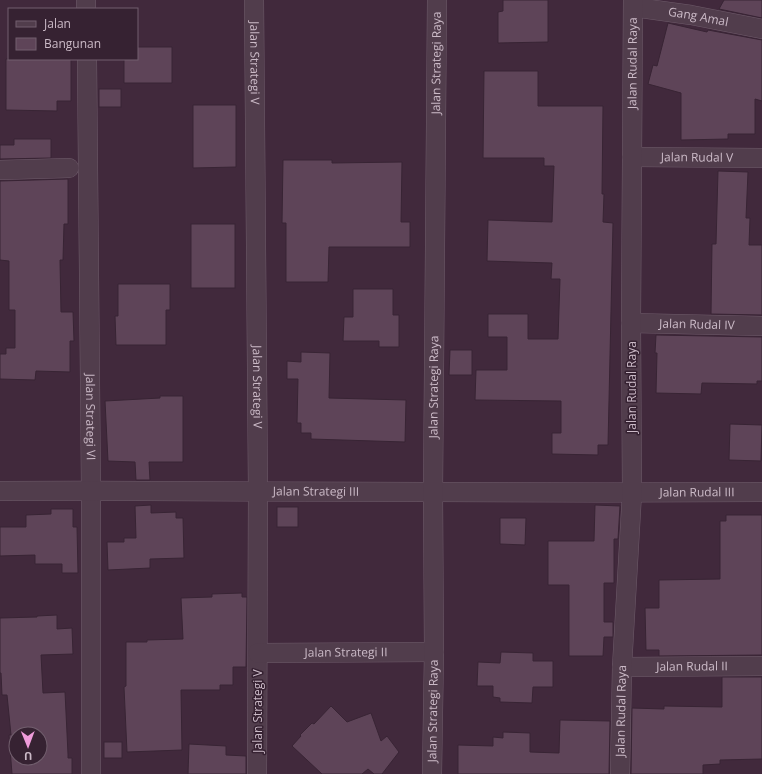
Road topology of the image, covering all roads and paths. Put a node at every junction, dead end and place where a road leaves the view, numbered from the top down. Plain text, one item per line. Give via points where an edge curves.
1 (254, 0) edge
2 (437, 0) edge
3 (633, 3) edge
4 (762, 29) edge
5 (87, 60) edge
6 (632, 157) junction
7 (762, 158) edge
8 (69, 168) dead end
9 (0, 170) edge
10 (631, 324) junction
11 (762, 326) edge
12 (90, 490) junction
13 (0, 491) edge
14 (258, 491) junction
15 (762, 492) edge
16 (443, 493) junction
17 (632, 493) junction
18 (431, 652) junction
19 (258, 653) junction
20 (762, 666) edge
21 (622, 667) junction
22 (91, 774) edge
23 (257, 774) edge
24 (432, 774) edge
25 (620, 774) edge

1 - 14 street, Jalan Strategi V
2 - 16 street, Jalan Strategi Raya
3 - 4 street, Gang Amal
3 - 6 street, Jalan Rudal Raya
5 - 12 street, Jalan Strategi VI
6 - 7 street, Jalan Rudal V
6 - 10 street, Jalan Rudal Raya
8 - 9 street
10 - 11 street, Jalan Rudal IV
10 - 17 street, Jalan Rudal Raya
12 - 13 street, Jalan Strategi III
12 - 14 street, Jalan Strategi III
12 - 22 street, Jalan Strategi VI
14 - 16 street, Jalan Strategi III
14 - 19 street, Jalan Strategi V
15 - 17 street, Jalan Rudal III
16 - 17 street, Jalan Strategi III
16 - 18 street, Jalan Strategi Raya
17 - 21 street, Jalan Rudal Raya
18 - 19 street, Jalan Strategi II
18 - 24 street, Jalan Strategi Raya
19 - 23 street, Jalan Strategi V
20 - 21 street, Jalan Rudal II
21 - 25 street, Jalan Rudal Raya

